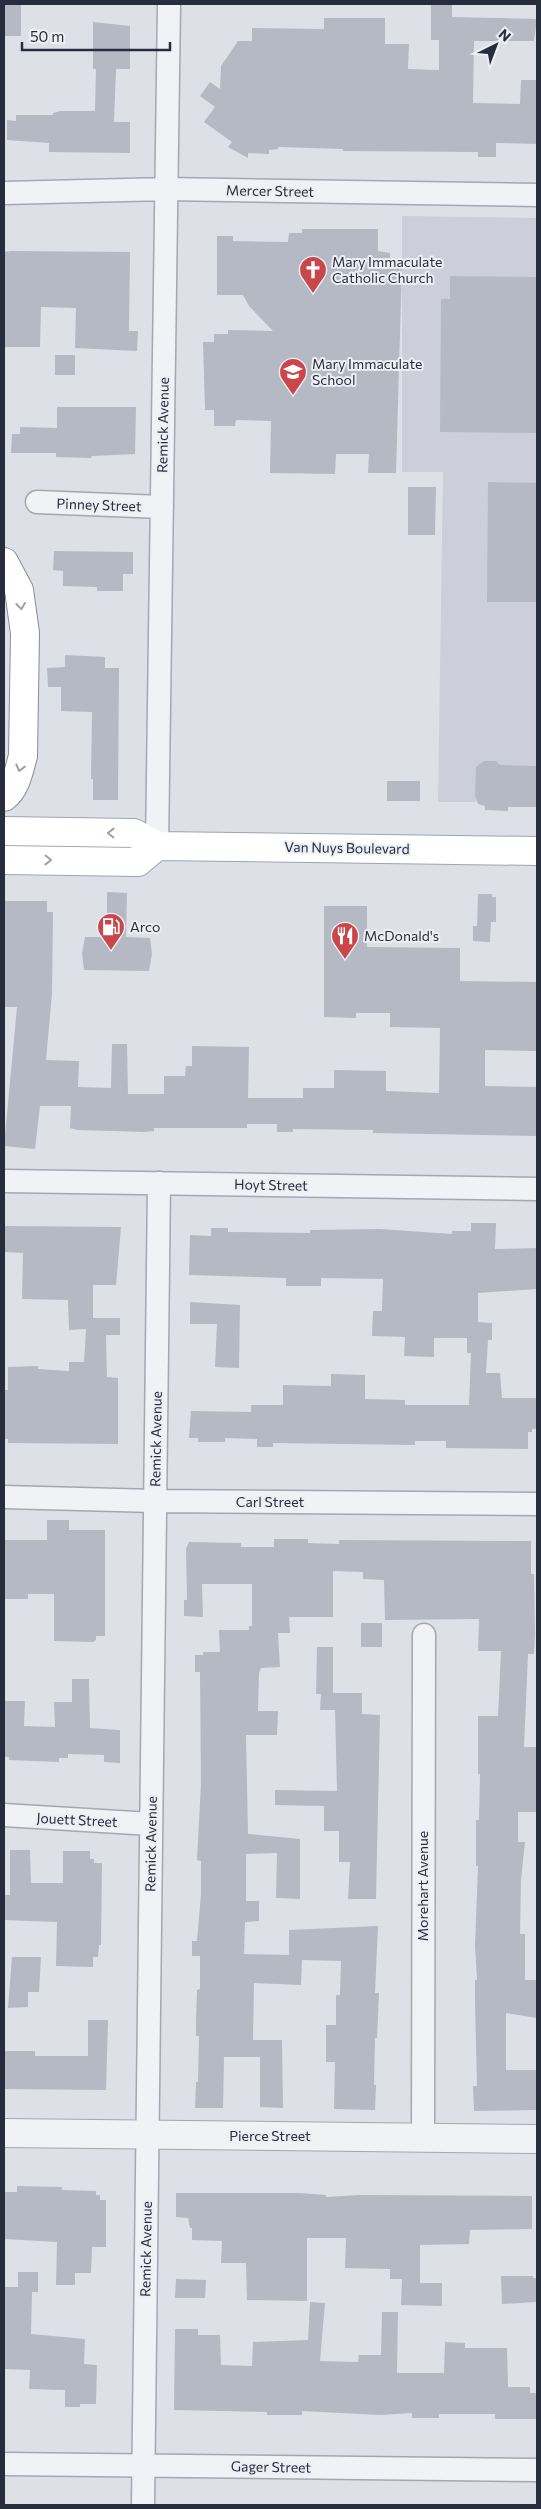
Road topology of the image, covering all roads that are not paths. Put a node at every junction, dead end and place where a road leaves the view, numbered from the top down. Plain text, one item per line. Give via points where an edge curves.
1 (169, 4) edge
2 (166, 189) junction
3 (4, 193) edge
4 (537, 195) edge
5 (37, 502) dead end
6 (162, 507) junction
7 (4, 562) edge
8 (4, 797) edge
9 (4, 831) edge
10 (157, 846) junction
11 (537, 851) edge
12 (4, 860) edge
13 (5, 1181) edge
14 (159, 1183) junction
15 (537, 1189) edge
16 (4, 1497) edge
17 (155, 1501) junction
18 (537, 1504) edge
19 (424, 1635) dead end
20 (4, 1815) edge
21 (151, 1824) junction
22 (4, 2133) edge
23 (147, 2136) junction
24 (423, 2137) junction
25 (537, 2139) edge
26 (4, 2464) edge
27 (143, 2465) junction
28 (537, 2470) edge
29 (142, 2505) edge

1 - 2 street, Remick Avenue
2 - 3 street, Mercer Street
2 - 4 street, Mercer Street
2 - 6 street, Remick Avenue
5 - 6 street, Pinney Street
6 - 10 street, Remick Avenue
7 -> 8 main road via 19,590 25,633 23,756 18,776
10 -> 9 main road, Van Nuys Boulevard via 134,833
10 - 11 main road, Van Nuys Boulevard
12 -> 10 main road via 138,862
13 - 14 street, Hoyt Street
14 - 15 street, Hoyt Street
14 - 17 street, Remick Avenue
16 - 17 street, Carl Street
17 - 18 street, Carl Street
17 - 21 street, Remick Avenue
19 - 24 street, Morehart Avenue
20 - 21 street, Jouett Street
21 - 23 street, Remick Avenue
22 - 23 street, Pierce Street
23 - 24 street, Pierce Street
23 - 27 street, Remick Avenue
24 - 25 street, Pierce Street
26 - 27 street, Gager Street
27 - 28 street, Gager Street
27 - 29 street, Remick Avenue

